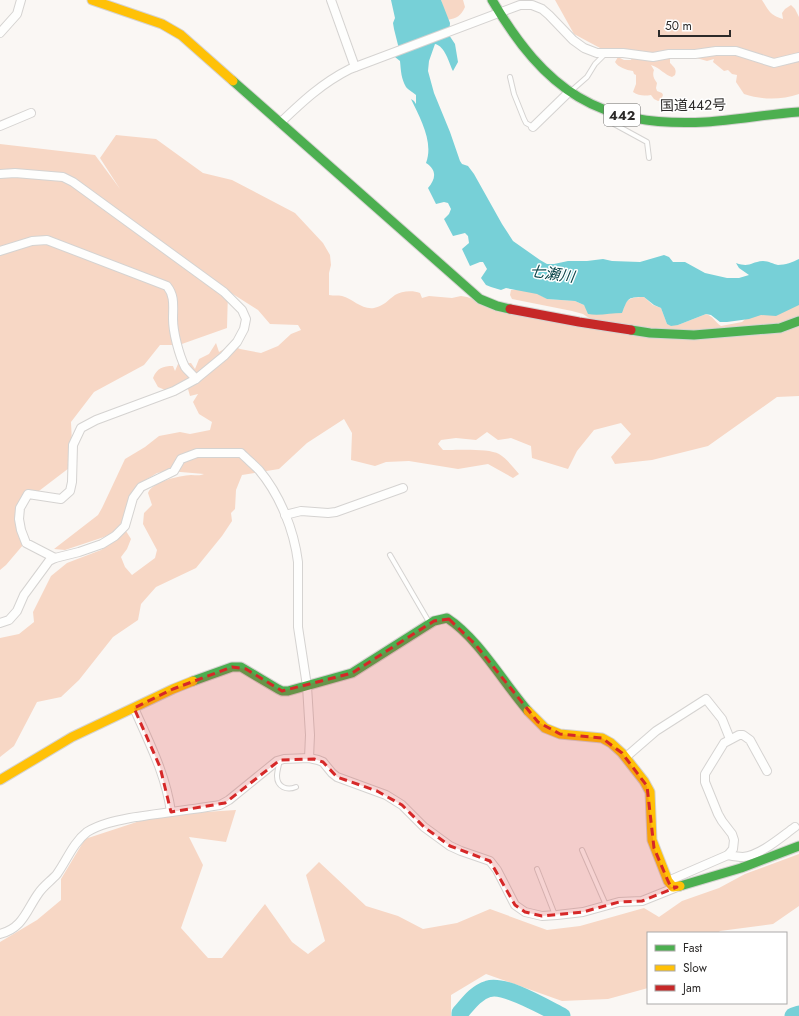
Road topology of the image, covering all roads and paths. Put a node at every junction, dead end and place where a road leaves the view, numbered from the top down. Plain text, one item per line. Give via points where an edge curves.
1 (21, 0) edge
2 (92, 0) edge
3 (331, 0) edge
4 (492, 0) edge
5 (499, 12) junction
6 (0, 33) edge
7 (606, 53) junction
8 (799, 57) edge
9 (358, 66) junction
10 (510, 77) dead end
11 (569, 92) junction
12 (799, 112) edge
13 (31, 113) dead end
14 (615, 113) junction
15 (280, 123) junction
16 (0, 126) edge
17 (533, 127) joint
18 (649, 158) dead end
19 (0, 174) edge
20 (0, 251) edge
21 (799, 321) edge
22 (196, 378) junction
23 (403, 488) dead end
24 (285, 515) junction
25 (390, 555) dead end
26 (55, 558) junction
27 (0, 623) edge
28 (430, 623) junction
29 (307, 686) junction
30 (134, 708) junction
31 (730, 739) junction
32 (626, 757) junction
33 (309, 758) junction
34 (280, 760) junction
35 (767, 771) dead end
36 (0, 780) edge
37 (296, 787) dead end
38 (171, 812) junction
39 (796, 827) dead end
40 (799, 846) edge
41 (582, 850) dead end
42 (728, 855) junction
43 (537, 870) dead end
44 (668, 881) junction
45 (677, 887) junction
46 (606, 906) junction
47 (555, 915) junction
48 (0, 934) edge

1 - 6 street via 17,14
2 - 15 main road via 171,29
3 - 9 street
4 - 5 main road, 国道442号 / 442
5 - 7 street via 520,5 538,7 579,46 597,53
5 - 9 street
5 - 11 main road, 国道442号 / 442 via 525,50 543,70
7 - 8 street via 653,56 736,51 774,63
7 - 11 lane via 587,77
9 - 15 street via 336,76 314,92
10 - 17 lane via 524,120
11 - 14 main road, 国道442号 / 442 via 588,103
11 - 17 street
12 - 14 main road, 国道442号 / 442 via 676,123
13 - 16 street
14 - 18 lane via 614,124 647,142
15 - 21 main road via 471,292 488,303 579,322 671,335 780,328
19 - 22 street via 63,177 73,182 224,292 242,310 246,319 237,342
20 - 22 street via 47,240 166,286 173,300 175,340 185,368
22 - 26 street via 174,391 81,428 74,445 70,491 62,499 28,494 20,508 19,519 26,544
23 - 24 street via 336,512 301,511
24 - 26 street via 267,480 241,453 197,453 181,459 174,471 141,487 133,498 125,526 115,536 102,544
24 - 29 street via 297,556 298,627
25 - 28 lane
26 - 27 street via 49,561 24,594 17,611 9,620
28 - 29 main road via 352,673
28 - 32 main road via 444,618 456,624 482,651 531,716 545,728 560,734 602,738 616,746
29 - 30 main road via 282,691 237,666 173,688
29 - 33 street
30 - 36 main road via 66,740
30 - 38 street via 160,767
31 - 32 street via 722,719 706,698 656,731
31 - 35 street via 739,735 747,738
31 - 42 street via 719,750 704,779 722,821 734,840 733,849
32 - 44 main road via 650,792 652,840
33 - 34 street
33 - 47 street via 321,761 338,777 377,791 402,805 424,827 454,848 490,861 519,908 542,916
34 - 37 lane via 277,780 287,789
34 - 38 street via 225,803
38 - 48 street via 116,821 86,833 76,843 55,876 43,886 20,923 14,929
39 - 42 street via 753,854 744,857
40 - 45 main road via 747,866
41 - 46 lane
42 - 44 street
43 - 47 lane
44 - 45 main road via 673,887
45 - 46 street via 642,901
46 - 47 street

